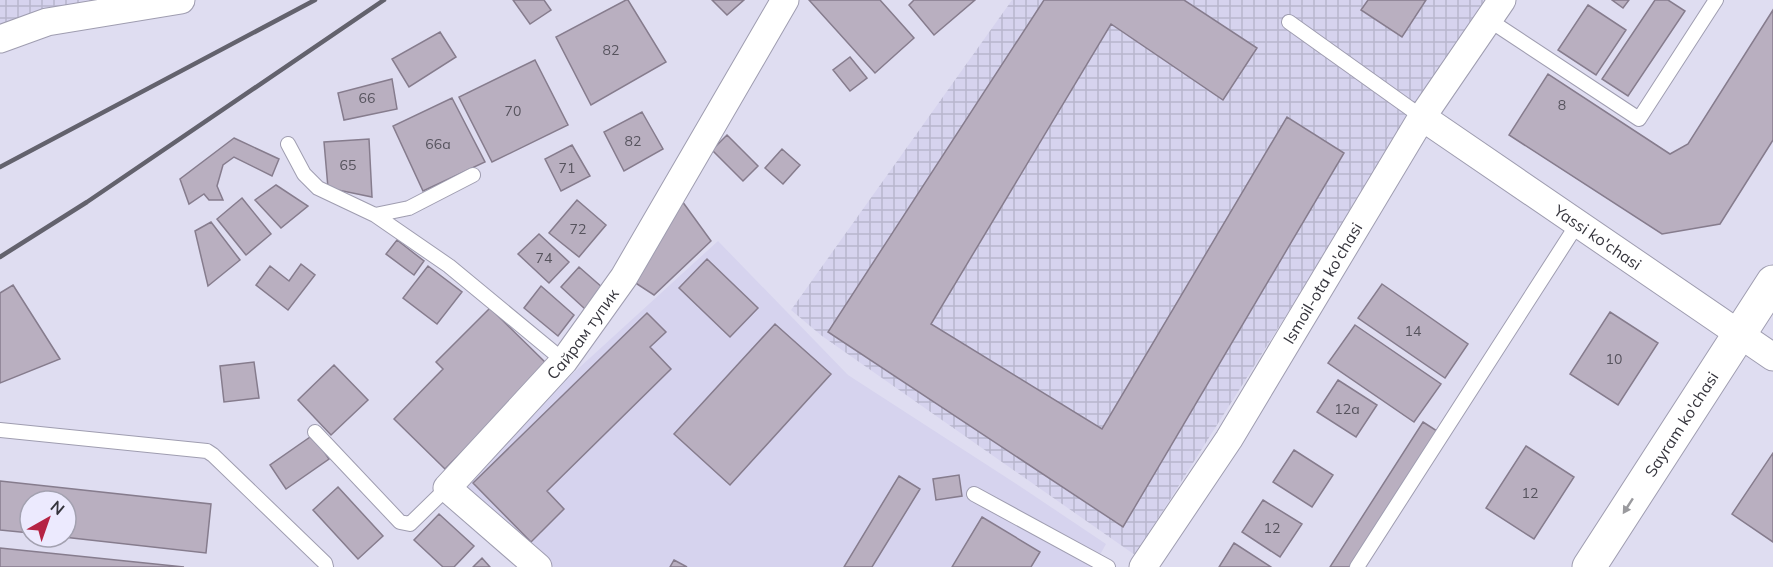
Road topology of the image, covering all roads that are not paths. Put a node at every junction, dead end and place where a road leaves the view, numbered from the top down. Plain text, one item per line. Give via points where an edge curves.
1 (181, 0) edge
2 (785, 0) edge
3 (1716, 0) edge
4 (1495, 10) edge
5 (1289, 22) dead end
6 (0, 39) edge
7 (1422, 117) junction
8 (288, 144) dead end
9 (473, 175) dead end
10 (375, 215) junction
11 (1578, 223) junction
12 (1773, 282) edge
13 (1761, 341) edge
14 (564, 361) junction
15 (0, 430) edge
16 (315, 432) dead end
17 (447, 488) junction
18 (974, 494) dead end
19 (326, 567) edge
20 (538, 567) edge
21 (1108, 567) edge
22 (1143, 567) edge
23 (1357, 567) edge
24 (1589, 567) edge
25 (1616, 567) edge

1 - 6 street via 47,22
2 - 14 street, Сайрам тупик via 624,277
3 - 4 lane via 1639,119
4 - 7 street, Ismoil-ota ko'chasi
5 - 7 lane
7 - 11 street, Yassi ko'chasi
7 - 22 street, Ismoil-ota ko'chasi via 1229,439
8 - 10 lane via 304,174 318,188
9 - 10 lane via 409,208
10 - 14 lane via 449,266
11 - 13 street, Yassi ko'chasi
11 - 23 lane
12 - 13 street, Sayram ko'chasi
13 -> 24 street, Sayram ko'chasi
13 - 25 street, Sayram ko'chasi
14 - 17 street, Сайрам тупик
15 - 19 lane via 207,452
16 - 17 lane, Сайрам тупик via 400,522 410,525
17 - 20 street
18 - 21 lane

